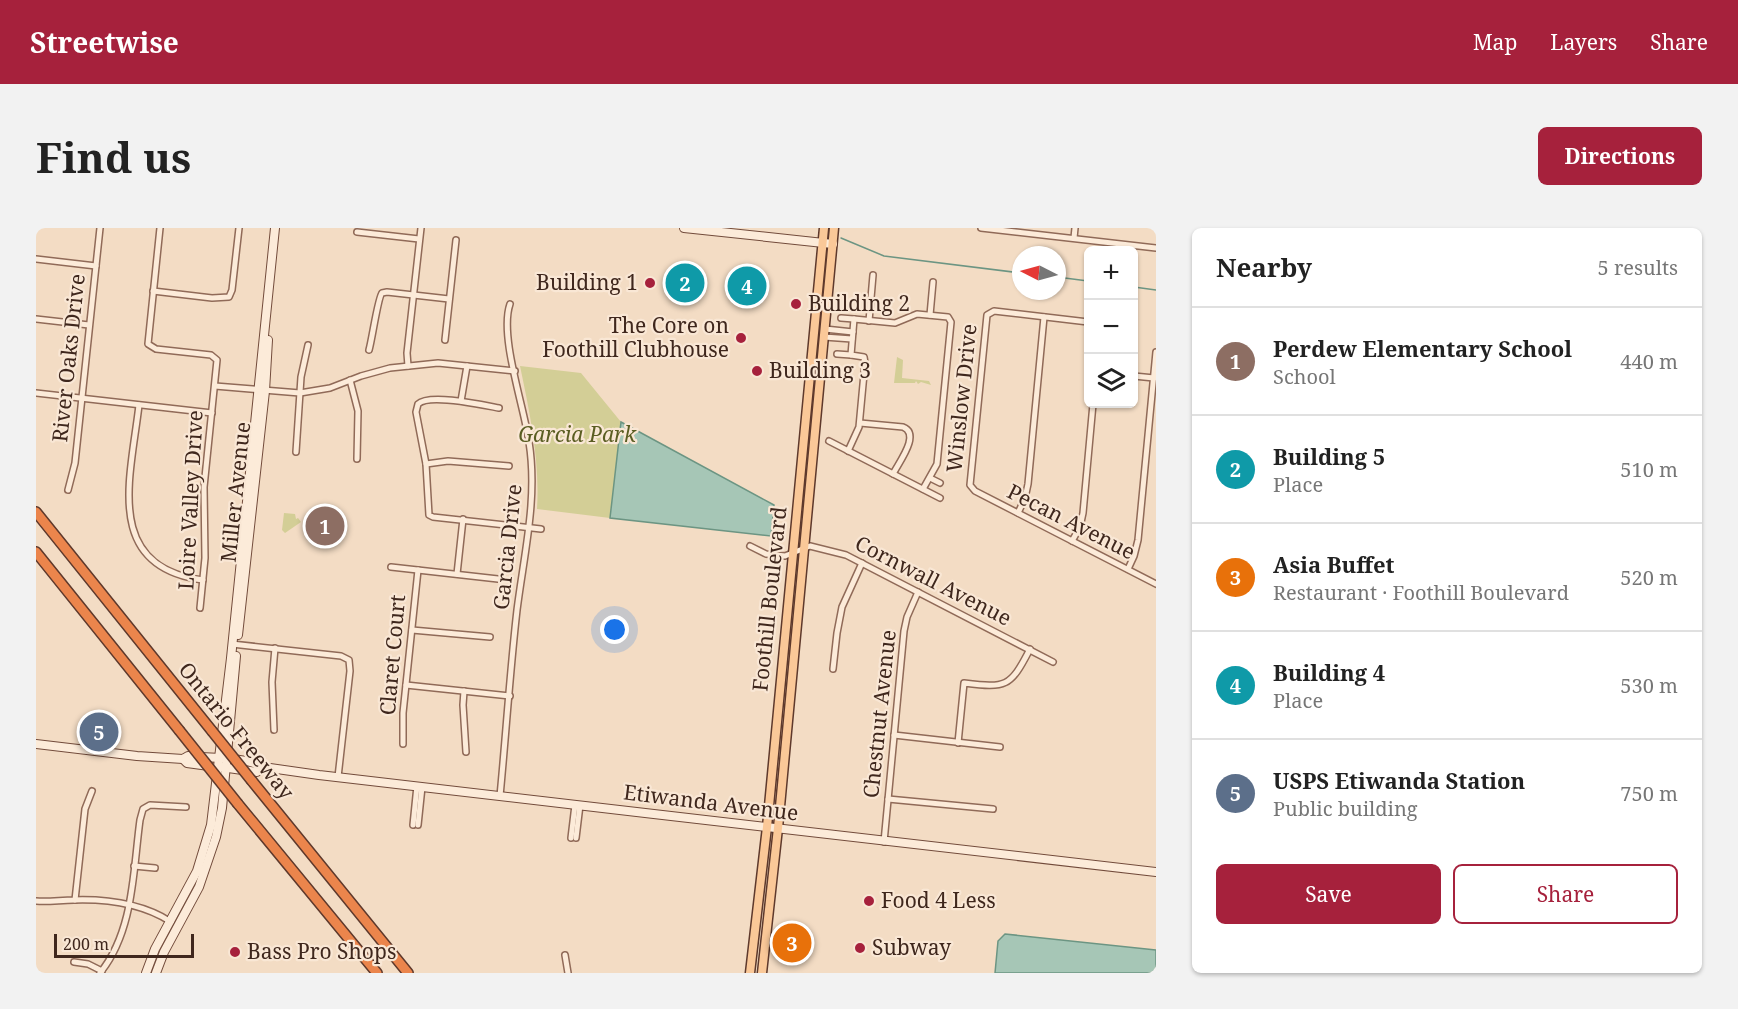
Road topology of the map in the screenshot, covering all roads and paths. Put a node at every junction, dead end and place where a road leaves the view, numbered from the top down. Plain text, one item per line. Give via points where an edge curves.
1 (100, 228) edge
2 (160, 228) edge
3 (239, 228) edge
4 (275, 228) edge
5 (280, 228) edge
6 (421, 228) edge
7 (684, 228) edge
8 (824, 228) edge
9 (834, 228) edge
10 (981, 228) edge
11 (1075, 228) edge
12 (357, 232) dead end
13 (1074, 238) junction
14 (419, 239) junction
15 (456, 240) dead end
16 (823, 243) junction
17 (833, 244) junction
18 (1156, 248) edge
19 (36, 259) edge
20 (96, 266) junction
21 (873, 275) dead end
22 (933, 282) dead end
23 (153, 291) junction
24 (413, 294) junction
25 (449, 299) junction
26 (510, 304) dead end
27 (930, 315) junction
28 (1044, 317) junction
29 (841, 318) dead end
30 (36, 319) edge
31 (854, 319) junction
32 (869, 321) junction
33 (1084, 321) edge
34 (89, 325) junction
35 (853, 332) junction
36 (824, 333) junction
37 (445, 340) dead end
38 (852, 341) junction
39 (308, 345) dead end
40 (369, 350) dead end
41 (1156, 352) edge
42 (837, 354) dead end
43 (851, 355) junction
44 (408, 366) junction
45 (467, 366) junction
46 (514, 370) junction
47 (1138, 376) edge
48 (1155, 378) edge
49 (350, 380) junction
50 (215, 386) junction
51 (261, 391) junction
52 (36, 393) edge
53 (300, 393) junction
54 (82, 398) junction
55 (461, 401) junction
56 (139, 405) junction
57 (499, 408) dead end
58 (1093, 408) edge
59 (212, 413) junction
60 (860, 423) junction
61 (829, 441) dead end
62 (848, 450) junction
63 (296, 452) dead end
64 (357, 459) dead end
65 (426, 464) junction
66 (509, 466) dead end
67 (893, 474) junction
68 (930, 478) junction
69 (940, 483) dead end
70 (971, 488) joint
71 (923, 489) junction
72 (68, 490) dead end
73 (940, 498) dead end
74 (36, 512) edge
75 (1018, 513) junction
76 (463, 519) junction
77 (528, 527) junction
78 (541, 530) dead end
79 (1072, 541) junction
80 (750, 546) dead end
81 (803, 549) junction
82 (36, 552) edge
83 (793, 553) junction
84 (862, 563) junction
85 (391, 567) dead end
86 (1128, 569) junction
87 (418, 570) junction
88 (457, 574) junction
89 (498, 579) dead end
90 (203, 580) junction
91 (1156, 584) edge
92 (918, 592) junction
93 (200, 608) dead end
94 (412, 630) junction
95 (490, 637) dead end
96 (234, 645) junction
97 (275, 648) junction
98 (1030, 649) junction
99 (1053, 662) dead end
100 (833, 669) dead end
101 (406, 685) junction
102 (464, 691) junction
103 (510, 696) junction
104 (274, 730) dead end
105 (894, 735) junction
106 (958, 742) junction
107 (36, 744) edge
108 (404, 744) dead end
109 (1000, 747) dead end
110 (466, 752) dead end
111 (222, 763) junction
112 (338, 777) junction
113 (420, 786) junction
114 (92, 791) dead end
115 (500, 796) junction
116 (888, 799) junction
117 (578, 805) junction
118 (186, 807) dead end
119 (993, 809) dead end
120 (415, 825) dead end
121 (767, 827) junction
122 (778, 828) junction
123 (574, 838) dead end
124 (884, 842) junction
125 (134, 866) junction
126 (155, 868) dead end
127 (1156, 872) edge
128 (75, 900) junction
129 (36, 902) edge
130 (129, 905) junction
131 (171, 921) junction
132 (179, 926) junction
133 (565, 955) dead end
134 (74, 962) dead end
135 (101, 972) edge
136 (146, 973) edge
137 (156, 973) edge
138 (377, 973) edge
139 (408, 973) edge
140 (568, 973) edge
141 (750, 973) edge
142 (762, 973) edge

1 - 20 street, River Oaks Drive
2 - 23 street
3 - 23 street via 229,297
4 - 51 main road, Miller Avenue
5 - 51 main road, Miller Avenue
6 - 14 street
7 - 16 main road
8 - 16 main road, Foothill Boulevard
9 - 17 main road, Foothill Boulevard
10 - 13 street
11 - 13 street
12 - 14 street
13 - 18 street
14 - 24 street
15 - 25 street
16 - 17 main road
16 - 83 main road, Foothill Boulevard
17 - 36 main road, Foothill Boulevard
19 - 20 street
20 - 34 street, River Oaks Drive
21 - 32 street
22 - 27 street
23 - 50 street, Loire Valley Drive via 149,346 216,358
24 - 25 street
24 - 40 street via 380,294
24 - 44 street
25 - 37 street
26 - 46 street, Garcia Drive via 506,328
27 - 32 street via 916,314 895,323
27 - 68 street via 948,317 951,322 937,464
28 - 33 street
28 - 70 street, Winslow Drive via 989,313
28 - 75 street via 1028,484
29 - 31 street
30 - 34 street
31 - 32 street
31 - 35 street
34 - 54 street, River Oaks Drive
35 - 36 street
35 - 38 street
36 - 38 street
36 - 81 main road, Foothill Boulevard
38 - 43 street
39 - 53 street
41 - 48 street
42 - 43 street
43 - 60 street via 865,359
44 - 45 street
44 - 49 street
45 - 46 street
45 - 55 street
46 - 77 street, Garcia Drive via 533,467
47 - 48 street
48 - 86 street via 1137,546
49 - 53 street
49 - 64 street via 358,411
50 - 51 street
50 - 59 street, Loire Valley Drive
51 - 53 street
51 - 96 main road, Miller Avenue
52 - 54 street
53 - 63 street
54 - 56 street
54 - 72 street, River Oaks Drive
55 - 57 street
55 - 65 street via 425,400 418,404 416,412
56 - 59 street
56 - 90 street via 128,503 133,532 143,550 162,568
58 - 79 street via 1083,513
59 - 90 street, Loire Valley Drive via 204,487
60 - 62 street
60 - 67 street via 903,427 911,433
61 - 62 street
62 - 67 street
65 - 66 street via 448,461
65 - 76 street via 429,515
67 - 71 street
68 - 69 street
68 - 71 street
70 - 75 street, Pecan Avenue
71 - 73 street
74 - 139 highway, Ontario Freeway, bridge
75 - 79 street, Pecan Avenue
76 - 77 street
76 - 88 street
77 - 78 street
77 - 103 street, Garcia Drive
79 - 86 street, Pecan Avenue
80 - 83 street via 766,554
81 - 83 street, Cornwall Avenue
81 - 84 street, Cornwall Avenue via 810,546 831,550
81 - 122 main road, Foothill Boulevard
82 - 138 highway, Ontario Freeway, bridge
83 - 121 main road, Foothill Boulevard
84 - 92 street, Cornwall Avenue
84 - 100 street via 842,607
85 - 87 street
86 - 91 street, Pecan Avenue
87 - 88 street
87 - 94 street, Claret Court
88 - 89 street
90 - 93 street, Loire Valley Drive
92 - 98 street, Cornwall Avenue
92 - 105 street, Chestnut Avenue via 905,626
94 - 95 street
94 - 101 street, Claret Court
96 - 97 street
96 - 111 main road, Miller Avenue
97 - 104 street
97 - 112 street via 349,660
98 - 99 street, Cornwall Avenue
98 - 106 street via 1019,671 1005,683 964,683
101 - 102 street
101 - 108 street, Claret Court
102 - 103 street
102 - 110 street
103 - 115 street, Garcia Drive
105 - 106 street
105 - 116 street, Chestnut Avenue
106 - 109 street
107 - 111 main road, Etiwanda Avenue via 183,759 187,763
111 - 112 main road, Etiwanda Avenue via 257,763
111 - 131 main road via 200,861
111 - 132 main road via 222,808 209,862
112 - 113 main road, Etiwanda Avenue
113 - 115 main road, Etiwanda Avenue
113 - 120 street
114 - 128 street via 85,809
115 - 117 main road, Etiwanda Avenue
116 - 119 street
116 - 124 street, Chestnut Avenue
117 - 121 main road, Etiwanda Avenue
117 - 123 street
118 - 125 street via 145,806
121 - 122 main road, Etiwanda Avenue
121 - 141 main road, Foothill Boulevard
122 - 124 main road, Etiwanda Avenue
122 - 142 main road, Foothill Boulevard
124 - 127 main road, Etiwanda Avenue
125 - 126 street
125 - 130 street
128 - 129 street
128 - 130 street
130 - 131 street via 156,912
130 - 135 street via 112,955
131 - 132 street
131 - 136 main road
132 - 137 main road
133 - 140 street
134 - 135 street

